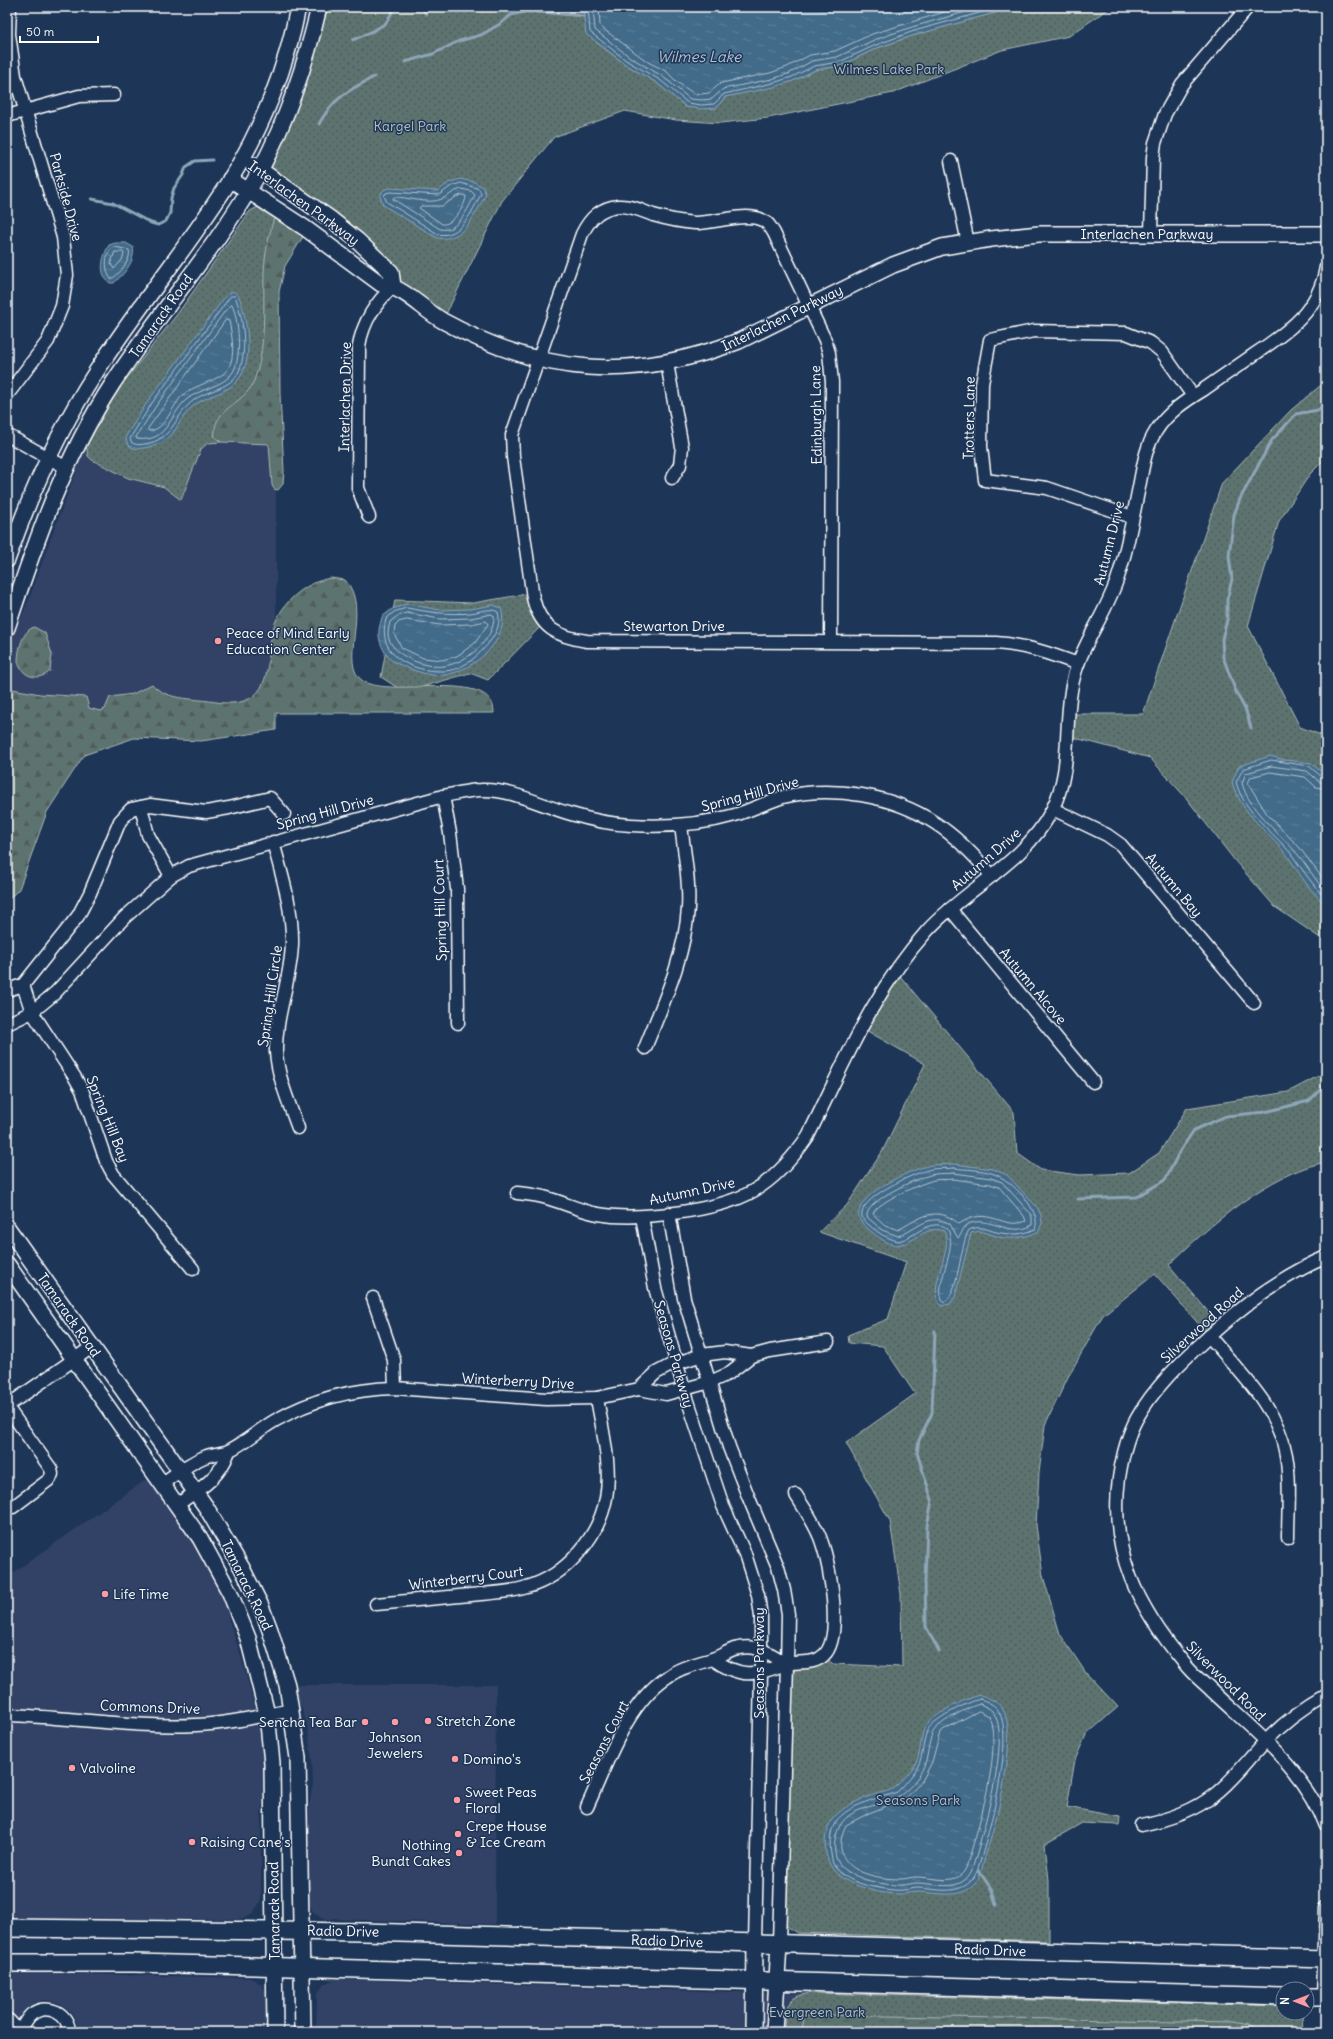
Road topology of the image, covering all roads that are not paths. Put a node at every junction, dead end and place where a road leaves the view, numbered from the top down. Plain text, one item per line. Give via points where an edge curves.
1 (10, 7) edge
2 (298, 7) edge
3 (319, 7) edge
4 (1248, 7) edge
5 (114, 94) dead end
6 (26, 112) junction
7 (7, 116) edge
8 (242, 158) junction
9 (951, 161) dead end
10 (260, 170) junction
11 (230, 179) junction
12 (248, 190) junction
13 (1151, 234) junction
14 (1326, 234) edge
15 (968, 243) junction
16 (1326, 267) edge
17 (393, 286) junction
18 (809, 306) junction
19 (538, 358) junction
20 (667, 363) junction
21 (7, 395) edge
22 (1193, 396) junction
23 (7, 435) edge
24 (48, 458) junction
25 (67, 468) junction
26 (672, 478) dead end
27 (369, 517) dead end
28 (1132, 518) junction
29 (7, 560) edge
30 (7, 628) edge
31 (831, 642) junction
32 (1078, 664) junction
33 (443, 796) junction
34 (141, 807) junction
35 (1053, 809) junction
36 (284, 814) dead end
37 (681, 825) junction
38 (273, 842) junction
39 (171, 876) junction
40 (992, 876) junction
41 (950, 909) junction
42 (23, 985) junction
43 (7, 990) edge
44 (1254, 1003) dead end
45 (32, 1012) junction
46 (458, 1023) dead end
47 (7, 1024) edge
48 (645, 1048) dead end
49 (1093, 1082) dead end
50 (298, 1128) dead end
51 (517, 1193) dead end
52 (669, 1213) junction
53 (642, 1217) junction
54 (7, 1227) edge
55 (1326, 1257) edge
56 (7, 1264) edge
57 (193, 1269) dead end
58 (373, 1298) dead end
59 (1209, 1336) junction
60 (828, 1342) dead end
61 (92, 1346) junction
62 (702, 1355) junction
63 (751, 1356) junction
64 (74, 1358) junction
65 (677, 1363) junction
66 (710, 1382) junction
67 (395, 1388) junction
68 (639, 1389) junction
69 (684, 1389) junction
70 (597, 1398) junction
71 (7, 1407) edge
72 (229, 1451) junction
73 (180, 1470) junction
74 (163, 1483) junction
75 (196, 1492) junction
76 (796, 1495) dead end
77 (178, 1504) junction
78 (13, 1507) dead end
79 (1288, 1538) dead end
80 (376, 1604) dead end
81 (761, 1648) junction
82 (713, 1659) junction
83 (787, 1664) junction
84 (760, 1673) junction
85 (1326, 1695) edge
86 (292, 1710) junction
87 (267, 1714) junction
88 (7, 1715) edge
89 (1265, 1742) junction
90 (587, 1808) dead end
91 (1141, 1825) dead end
92 (1326, 1826) edge
93 (1326, 1906) edge
94 (7, 1928) edge
95 (274, 1930) junction
96 (302, 1930) junction
97 (755, 1943) junction
98 (779, 1944) junction
99 (1325, 1959) edge
100 (7, 1963) edge
101 (274, 1966) junction
102 (303, 1968) junction
103 (755, 1980) junction
104 (776, 1981) junction
105 (1275, 1996) edge
106 (1319, 1997) edge
107 (7, 2022) edge
108 (16, 2032) edge
109 (19, 2032) edge
110 (69, 2032) edge
111 (275, 2032) edge
112 (303, 2032) edge
113 (754, 2032) edge
114 (774, 2032) edge

1 - 6 street, Parkside Drive via 11,54
2 - 8 street, Tamarack Road via 278,78
3 - 10 street, Tamarack Road via 298,87
4 - 13 street via 1182,84 1165,114 1153,157
5 - 6 street via 79,96
6 - 7 street
6 - 21 street, Parkside Drive via 63,237 67,275 62,306 48,341
8 - 10 street, Interlachen Parkway
8 - 11 street, Tamarack Road
9 - 15 street
10 - 12 street, Tamarack Road
10 - 17 street, Interlachen Parkway via 357,240 391,272
11 - 12 street, Interlachen Parkway
11 - 24 street, Tamarack Road via 96,371
12 - 17 street, Interlachen Parkway via 381,284
12 - 25 street, Tamarack Road via 226,225 113,383
13 - 14 street, Interlachen Parkway
13 - 15 street, Interlachen Parkway via 1039,234
15 - 18 street, Interlachen Parkway via 935,249 893,265
16 - 22 street, Autumn Drive via 1323,284 1316,300 1296,325
17 - 19 street, Interlachen Parkway via 443,320 499,346
17 - 27 street, Interlachen Drive via 379,300 367,318 359,346 358,488
18 - 19 street, Edinburgh Lane via 774,233 762,220 753,218 709,222 683,221 631,206 619,206 598,212 588,221
18 - 20 street, Interlachen Parkway via 739,342
18 - 31 street, Edinburgh Lane via 825,340 831,369
19 - 20 street, Interlachen Parkway via 594,369 643,367
19 - 31 street, Stewarton Drive via 516,420 512,447 533,598 542,621 573,640
20 - 26 street via 682,447 680,465
22 - 28 street, Autumn Drive via 1165,418 1149,443
22 - 28 street, Trotters Lane via 1162,352 1151,343 1126,333 1034,331 990,340 982,384 981,447 985,480 1047,488
23 - 24 street
24 - 25 street
24 - 29 street, Tamarack Road
25 - 30 street, Tamarack Road via 35,543
28 - 32 street, Autumn Drive via 1114,589
31 - 32 street, Stewarton Drive via 1018,644
32 - 35 street, Autumn Drive via 1071,690 1065,773
33 - 37 street, Spring Hill Drive via 481,790 498,791 601,822
33 - 38 street, Spring Hill Drive
33 - 46 street, Spring Hill Court via 457,888
34 - 36 street, Spring Hill Drive via 150,805 206,812 270,798
34 - 39 street via 148,835
34 - 42 street, Spring Hill Drive via 132,809 120,821 78,916
35 - 40 street, Autumn Drive via 1030,841
35 - 44 street, Autumn Bay via 1107,835 1121,845
37 - 40 street, Spring Hill Drive via 712,822 783,797 834,793 863,796 911,810 934,822 974,856
37 - 48 street via 687,880 686,926 677,966
38 - 39 street, Spring Hill Drive via 211,858
38 - 50 street, Spring Hill Circle via 288,899 292,943 276,1050 282,1082
39 - 45 street, Spring Hill Drive via 124,918 55,993
40 - 41 street, Autumn Drive
41 - 49 street, Autumn Alcove
41 - 52 street, Autumn Drive via 928,930 877,997 808,1136 784,1168 752,1192 730,1201
42 - 43 street
42 - 45 street
45 - 47 street, Spring Hill Drive
45 - 57 street, Spring Hill Bay via 82,1090 106,1161 113,1174
51 - 53 street, Autumn Drive via 546,1198 597,1214
52 - 53 street, Autumn Drive
52 - 62 street, Seasons Parkway via 680,1283
53 - 65 street, Seasons Parkway via 653,1278
54 - 61 street, Tamarack Road
55 - 59 street, Silverwood Road via 1271,1285
56 - 64 street, Tamarack Road
58 - 67 street via 394,1360
59 - 79 street via 1274,1418 1281,1437 1287,1469
59 - 89 street, Silverwood Road via 1172,1371 1137,1418 1122,1457 1116,1500 1118,1538 1127,1568 1149,1617 1185,1665
60 - 63 street, Winterberry Drive
61 - 64 street
61 - 73 street, Tamarack Road
62 - 63 street, Winterberry Drive via 725,1352
62 - 65 street, Winterberry Drive
62 - 66 street, Seasons Parkway
63 - 66 street, Winterberry Drive via 728,1374
64 - 71 street
64 - 74 street, Tamarack Road
65 - 68 street, Winterberry Drive via 656,1373
65 - 69 street, Seasons Parkway
66 - 69 street, Winterberry Drive
66 - 83 street, Seasons Parkway via 729,1447 778,1566 788,1614
67 - 70 street, Winterberry Drive via 546,1399
67 - 72 street, Winterberry Drive via 348,1392 302,1407 275,1420
68 - 69 street, Winterberry Drive via 666,1394
68 - 70 street, Winterberry Drive
69 - 81 street, Seasons Parkway via 723,1506 752,1573 761,1617
70 - 80 street, Winterberry Court via 606,1461 606,1497 591,1535 581,1550 564,1567 528,1587
71 - 78 street via 52,1474 50,1479
72 - 73 street, Winterberry Drive via 206,1456
72 - 75 street via 218,1473
73 - 74 street, Winterberry Drive
73 - 75 street, Tamarack Road
74 - 77 street, Tamarack Road
75 - 77 street
75 - 86 street, Tamarack Road via 232,1548 261,1606 283,1671
76 - 83 street, Seasons Parkway via 822,1542 832,1595 833,1618 830,1648 823,1656 803,1663
77 - 87 street, Tamarack Road via 230,1593 248,1638
81 - 82 street, Seasons Court via 734,1649
81 - 83 street
81 - 84 street, Seasons Parkway
82 - 84 street via 733,1671
82 - 90 street, Seasons Court via 696,1663 667,1676 650,1691 625,1726
83 - 84 street
83 - 98 street, Seasons Parkway
84 - 97 street, Seasons Parkway
85 - 89 street via 1290,1719
86 - 87 street, Commons Drive
86 - 96 street, Tamarack Road via 298,1758
87 - 88 street, Commons Drive via 221,1723 188,1725
87 - 95 street, Tamarack Road via 272,1763
89 - 91 street via 1214,1796 1167,1820
89 - 92 street, Silverwood Road via 1299,1777 1318,1807
93 - 99 street
94 - 95 main road, Radio Drive
95 - 96 main road, Radio Drive
95 - 101 street, Tamarack Road
96 - 97 main road, Radio Drive
96 - 102 street, Tamarack Road
97 - 98 main road, Radio Drive
97 - 103 street, Seasons Parkway
98 - 99 main road, Radio Drive
98 - 104 street, Seasons Parkway
99 - 106 street
100 - 101 main road
101 - 102 main road
101 - 111 street, Tamarack Road
102 - 103 main road
102 - 112 street, Tamarack Road
103 - 104 main road
103 - 113 street, Seasons Parkway
104 - 105 main road
104 - 114 street, Seasons Parkway
107 - 108 main road
109 - 110 street via 30,2014 42,2009 60,2013 67,2021

